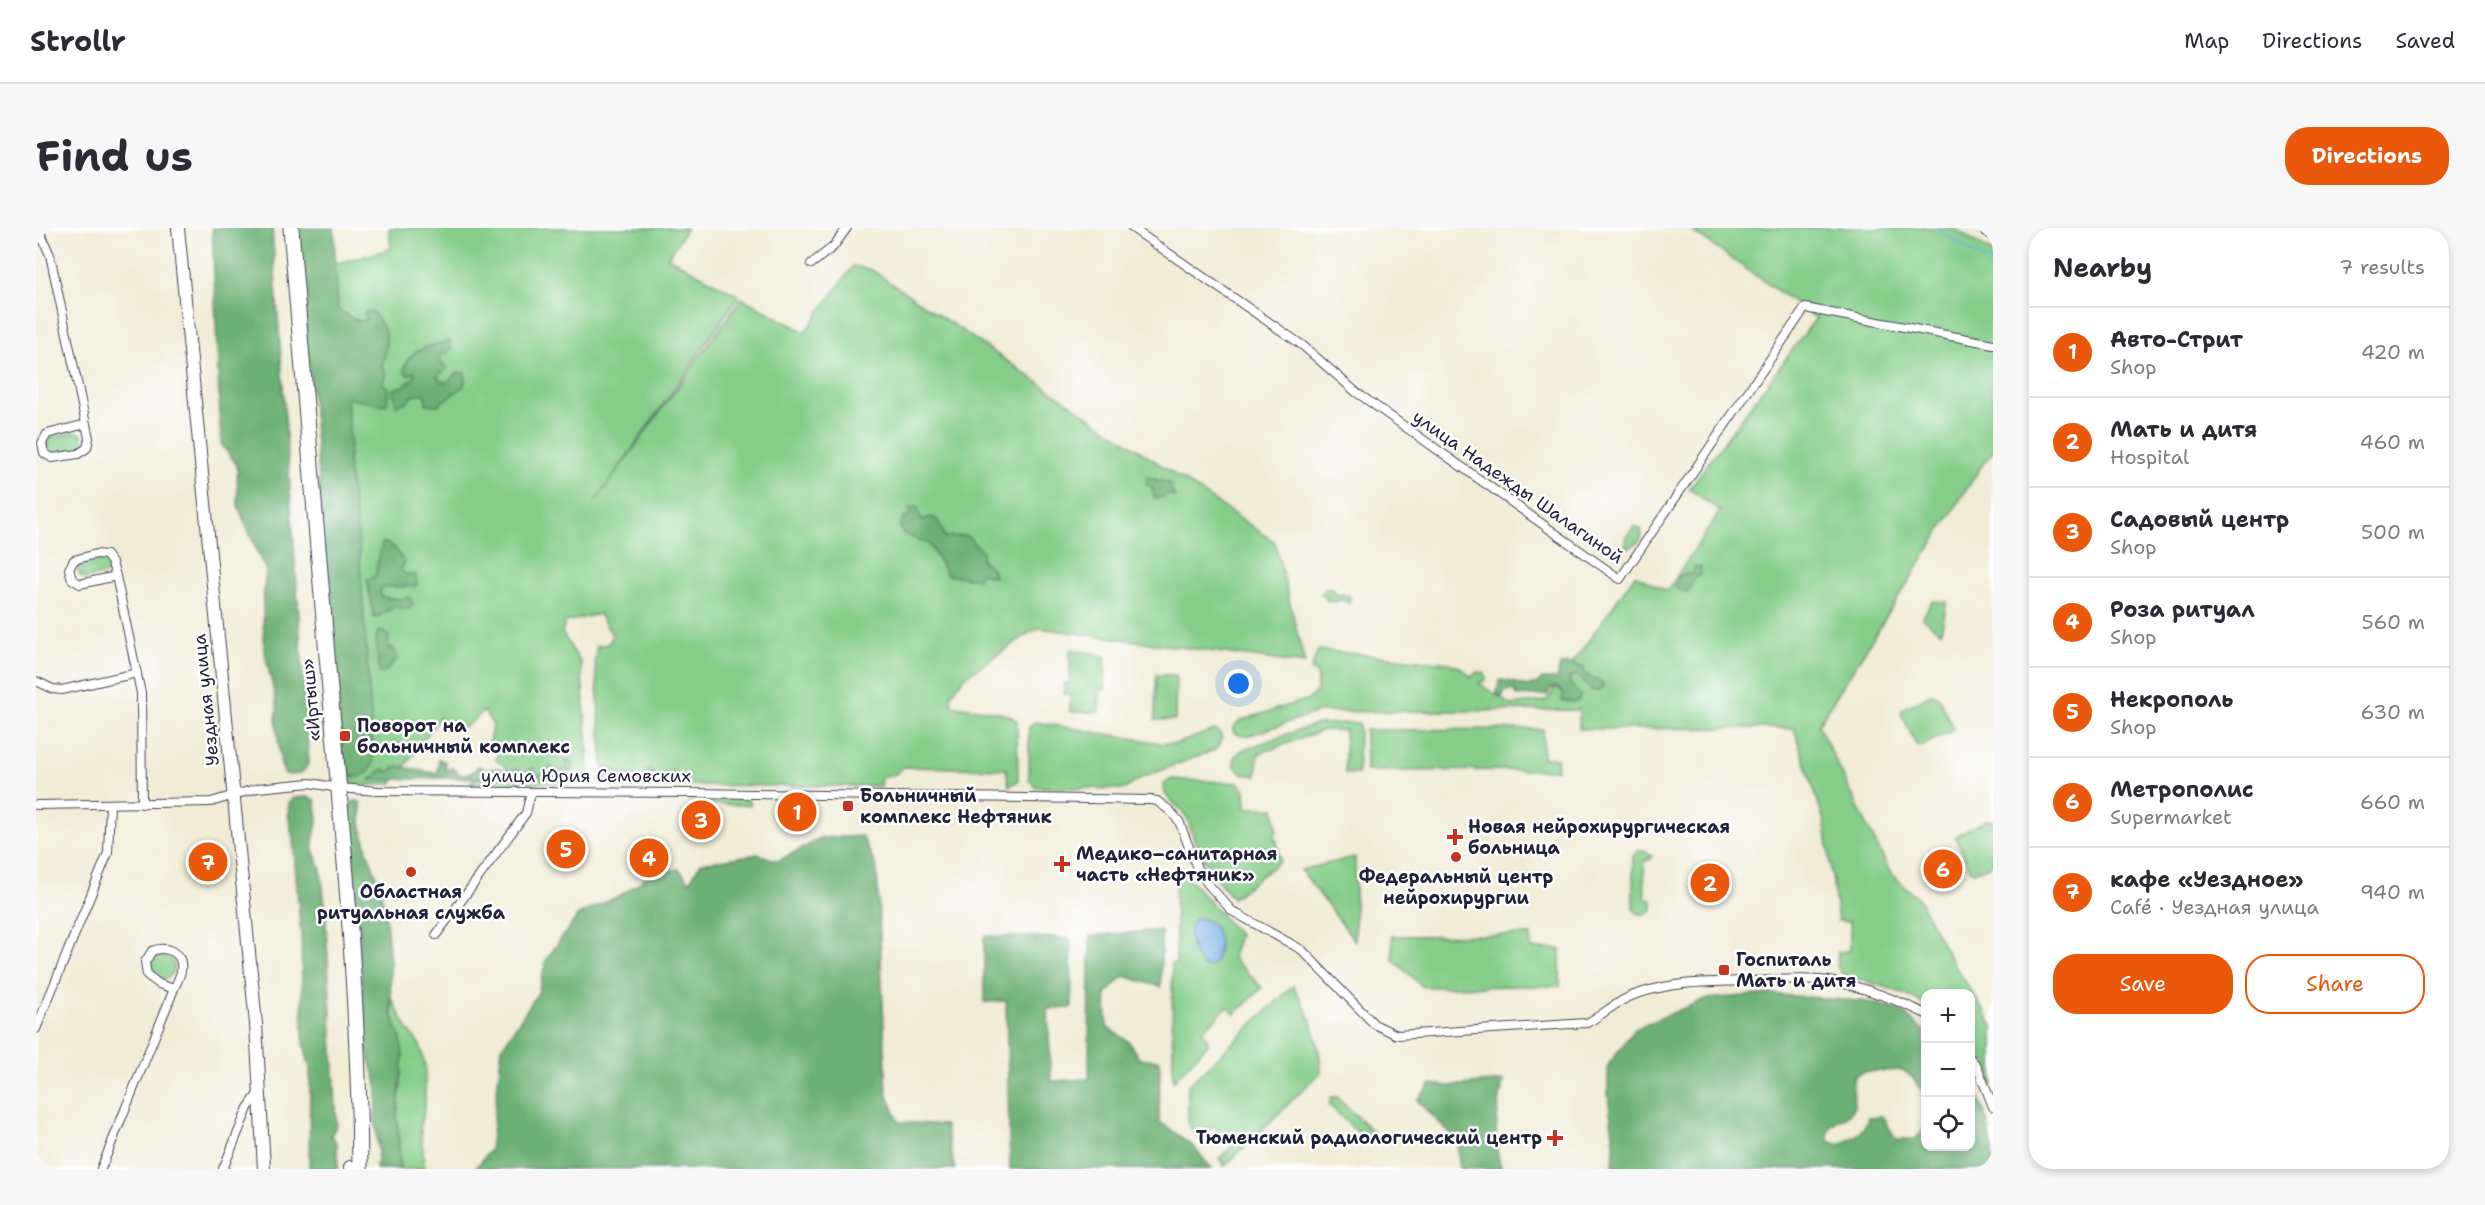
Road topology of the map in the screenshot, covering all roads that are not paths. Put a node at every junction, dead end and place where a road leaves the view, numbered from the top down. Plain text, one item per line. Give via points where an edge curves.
1 (38, 228) edge
2 (178, 228) edge
3 (282, 228) edge
4 (291, 228) edge
5 (847, 228) edge
6 (1132, 228) edge
7 (1987, 228) edge
8 (1993, 232) edge
9 (811, 264) dead end
10 (1993, 344) edge
11 (86, 424) junction
12 (116, 576) junction
13 (137, 673) junction
14 (36, 681) edge
15 (335, 787) junction
16 (531, 792) junction
17 (233, 794) junction
18 (110, 804) junction
19 (142, 804) junction
20 (36, 805) edge
21 (436, 935) dead end
22 (174, 989) junction
23 (1921, 1012) edge
24 (36, 1029) edge
25 (1975, 1063) edge
26 (260, 1091) junction
27 (1993, 1107) edge
28 (101, 1169) edge
29 (223, 1169) edge
30 (264, 1169) edge
31 (352, 1169) edge

1 - 11 street via 50,255
2 - 17 street, Уездная улица
3 - 15 highway, «Иртыш»
4 - 15 highway, «Иртыш»
5 - 9 street via 833,248
6 - 10 street, улица Надежды Шалагиной via 1302,345 1356,392 1620,579 1804,308
7 - 8 highway
11 - 11 street via 47,434 42,443 44,453 57,458 83,452 89,443
12 - 12 street via 110,558 101,553 70,564 72,579 80,584
12 - 13 street
13 - 14 street via 62,690
13 - 19 street via 142,709
15 - 16 street, улица Юрия Семовских
15 - 17 street, улица Юрия Семовских via 310,783
15 - 31 highway, «Иртыш»
16 - 21 street via 526,813
16 - 23 street, улица Юрия Семовских via 1157,801 1179,821 1197,868 1232,911 1302,950 1374,1024 1397,1035 1587,1023 1631,996 1663,986 1783,979 1849,985
17 - 19 street, улица Юрия Семовских via 212,802
17 - 26 street, Уездная улица
18 - 19 street, улица Юрия Семовских
18 - 20 street, улица Юрия Семовских
18 - 24 street via 108,853
22 - 22 street via 181,970 178,956 166,948 152,951 145,962 147,975
22 - 28 street
25 - 27 street
26 - 29 street via 248,1108
26 - 30 street, Уездная улица

